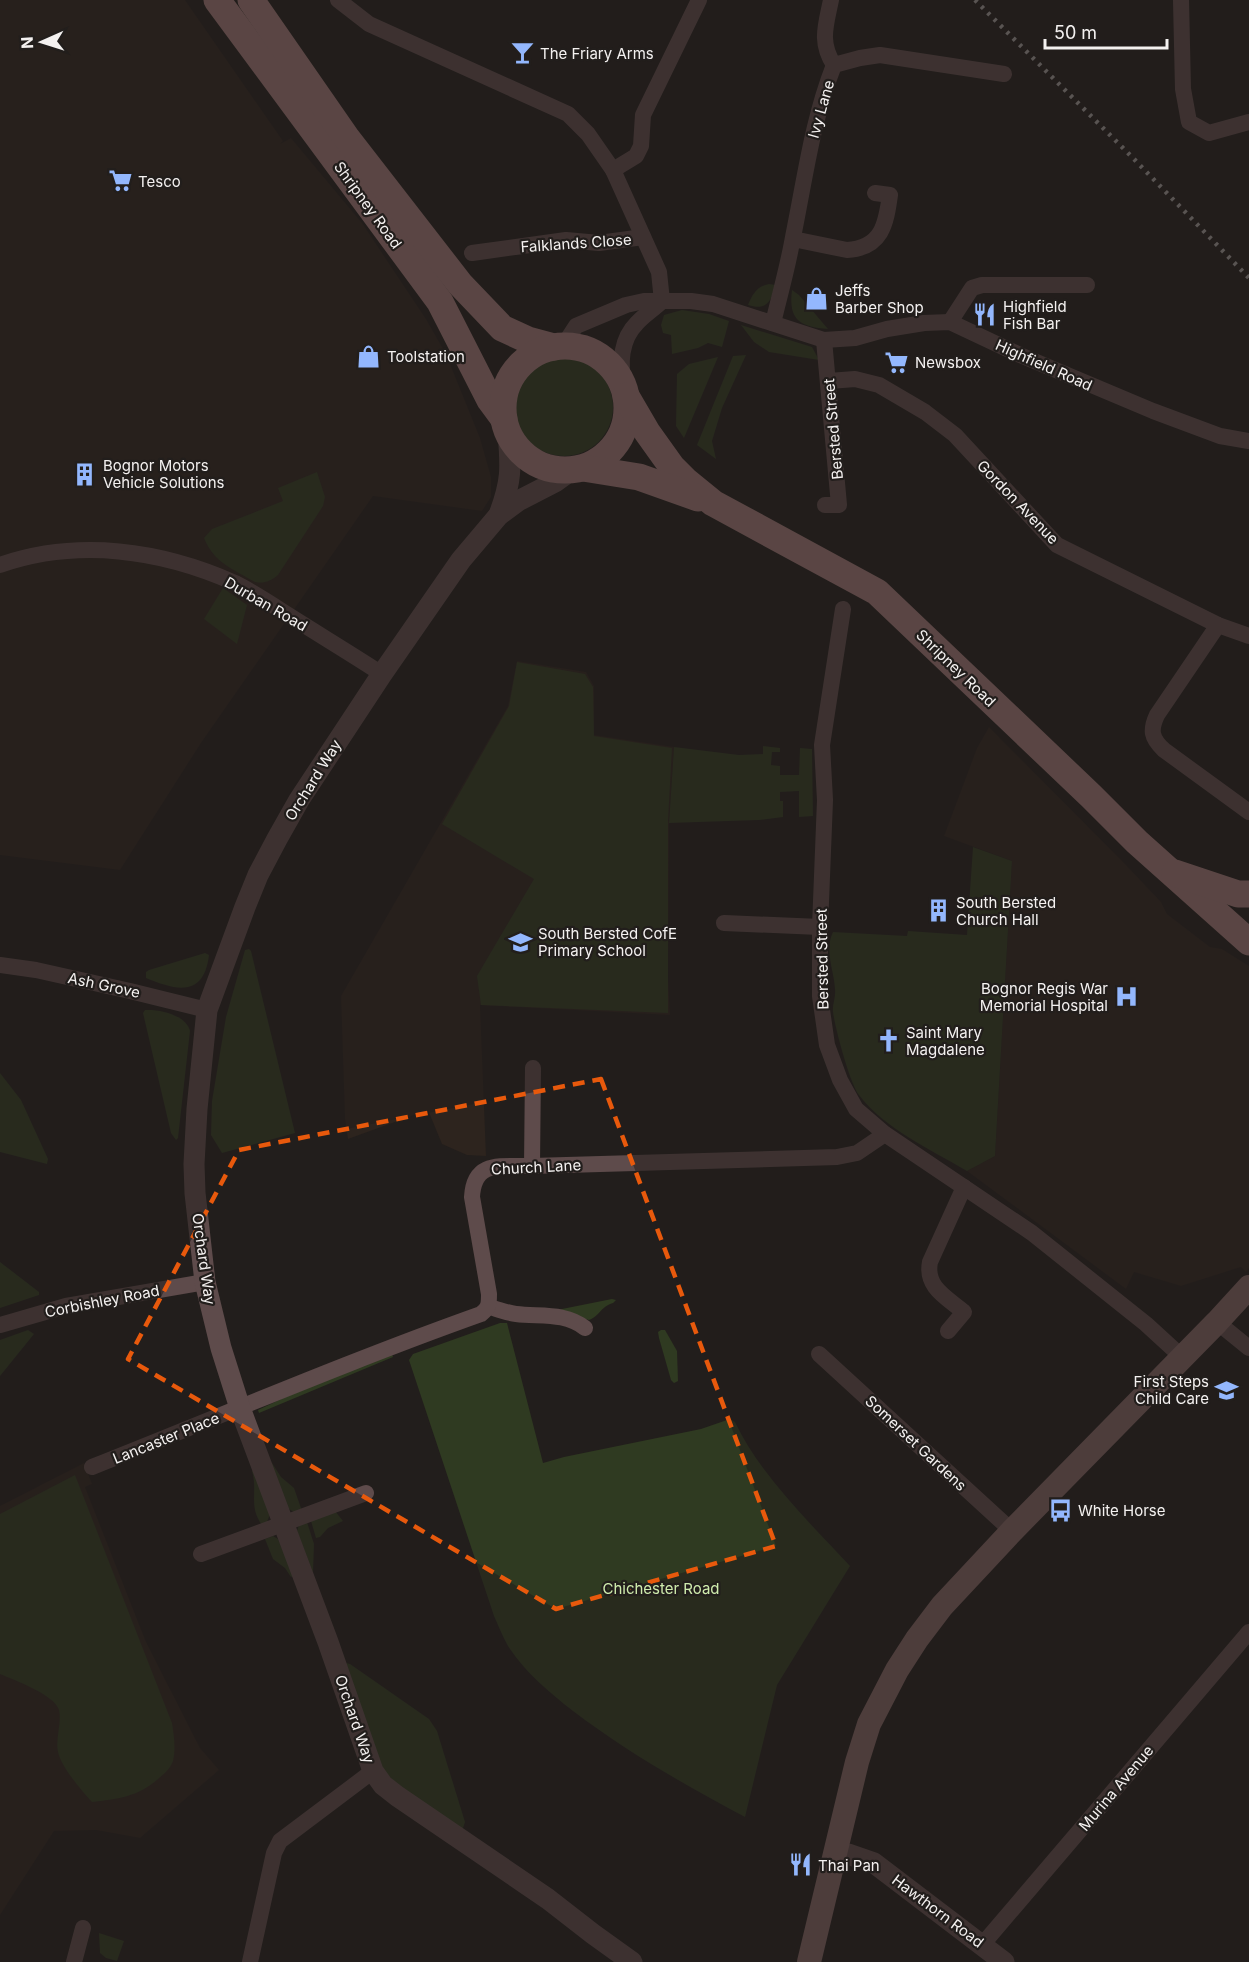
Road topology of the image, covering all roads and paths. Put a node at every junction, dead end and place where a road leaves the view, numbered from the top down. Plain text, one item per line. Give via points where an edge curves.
1 (217, 0) edge
2 (251, 0) edge
3 (338, 0) edge
4 (699, 0) edge
5 (831, 0) edge
6 (1181, 0) edge
7 (834, 65) junction
8 (1004, 74) dead end
9 (1249, 122) edge
10 (613, 170) junction
11 (875, 193) dead end
12 (643, 237) junction
13 (793, 239) junction
14 (472, 253) dead end
15 (1087, 285) dead end
16 (662, 301) junction
17 (950, 322) junction
18 (773, 323) junction
19 (825, 340) junction
20 (559, 347) junction
21 (829, 381) junction
22 (625, 394) junction
23 (506, 425) junction
24 (1249, 441) edge
25 (578, 469) junction
26 (713, 503) junction
27 (825, 505) dead end
28 (498, 516) junction
29 (0, 565) edge
30 (843, 609) dead end
31 (1218, 625) junction
32 (1249, 636) edge
33 (382, 674) junction
34 (1249, 812) edge
35 (1171, 872) junction
36 (1249, 894) edge
37 (724, 922) dead end
38 (820, 927) junction
39 (1249, 942) edge
40 (0, 966) edge
41 (207, 1010) junction
42 (533, 1068) dead end
43 (885, 1134) junction
44 (532, 1166) junction
45 (964, 1187) junction
46 (205, 1282) junction
47 (1249, 1287) edge
48 (489, 1307) junction
49 (1217, 1322) junction
50 (0, 1325) edge
51 (585, 1328) dead end
52 (948, 1330) dead end
53 (1249, 1348) edge
54 (819, 1354) dead end
55 (1182, 1357) junction
56 (240, 1408) junction
57 (92, 1467) dead end
58 (366, 1493) dead end
59 (283, 1523) junction
60 (1012, 1531) junction
61 (201, 1554) dead end
62 (1249, 1632) edge
63 (373, 1771) junction
64 (836, 1854) junction
65 (83, 1928) dead end
66 (982, 1945) junction
67 (74, 1962) edge
68 (250, 1962) edge
69 (632, 1962) edge
70 (809, 1962) edge
71 (1004, 1962) edge

1 - 23 main road, Shripney Road via 440,302
2 - 20 main road, Shripney Road via 346,137 460,284 502,328 528,340
3 - 10 street via 369,24 568,114 588,134
4 - 10 street via 644,115 636,156
5 - 7 street via 824,39 826,54
6 - 9 street via 1183,89 1189,122 1209,133
7 - 8 street, Ivy Lane via 880,56
7 - 13 street, Ivy Lane via 814,127
10 - 12 street
11 - 13 street via 890,195 884,229 871,243 847,250
12 - 14 street, Falklands Close via 599,243 566,240
12 - 16 street via 659,272
13 - 18 street, Ivy Lane
15 - 17 street via 982,285 972,288
16 - 18 street, Highfield Road via 712,304
16 - 20 street, Highfield Road via 626,305 576,326
16 - 22 street via 635,324 626,342 621,373
17 - 19 street, Highfield Road
17 - 24 street, Highfield Road via 1153,411 1220,436
18 - 19 street, Highfield Road
19 - 21 street, Bersted Street
20 - 22 main road, Shripney Road via 584,349 602,358 616,373
20 - 23 main road via 539,352 515,373 504,403
21 - 27 street, Bersted Street via 839,505
21 - 31 street, Gordon Avenue via 855,379 879,385 925,412 955,435 1057,545
22 - 25 main road via 627,415 613,448 599,460
22 - 26 main road, Shripney Road via 672,466
23 - 25 main road, Shripney Road via 515,445 539,464 554,469
23 - 28 street via 510,474
25 - 26 main road, Shripney Road via 639,477
25 - 28 street
26 - 35 main road, Shripney Road via 877,592
28 - 33 street, Orchard Way via 461,560
29 - 33 street, Durban Road via 57,551 98,550 161,557 236,584
30 - 38 street, Bersted Street via 822,745 825,800
31 - 32 street, Gordon Avenue
31 - 34 street via 1151,727 1154,741 1164,750
33 - 41 street, Orchard Way via 299,800 267,857
35 - 36 main road, Shripney Road
35 - 39 main road, Shripney Road
37 - 38 street
38 - 43 street, Bersted Street via 820,996 827,1045 856,1109
40 - 41 street, Ash Grove via 36,970
41 - 46 street, Orchard Way via 194,1164
42 - 44 street
43 - 44 street, Church Lane via 857,1154 837,1157
43 - 45 street, Bersted Street
44 - 48 street, Church Lane via 494,1167 476,1176 474,1210
45 - 52 street via 928,1272 932,1284 964,1312
45 - 55 street, Bersted Street via 1032,1233
46 - 50 street, Corbishley Road via 66,1306
46 - 56 street, Orchard Way
47 - 49 main road
48 - 51 street via 515,1314 570,1319
48 - 56 street via 481,1314 318,1374
49 - 53 street
49 - 55 main road
54 - 60 street, Somerset Gardens
55 - 60 main road
56 - 57 street, Lancaster Place
56 - 59 street, Orchard Way
58 - 59 street
59 - 61 street
59 - 63 street, Orchard Way
60 - 64 main road via 942,1606 879,1702 857,1762
62 - 66 street, Murina Avenue
63 - 68 street via 280,1841
63 - 69 street, Orchard Way via 397,1796 519,1878
64 - 66 street, Hawthorn Road via 874,1863
64 - 70 main road
65 - 67 street
66 - 71 street, Hawthorn Road

